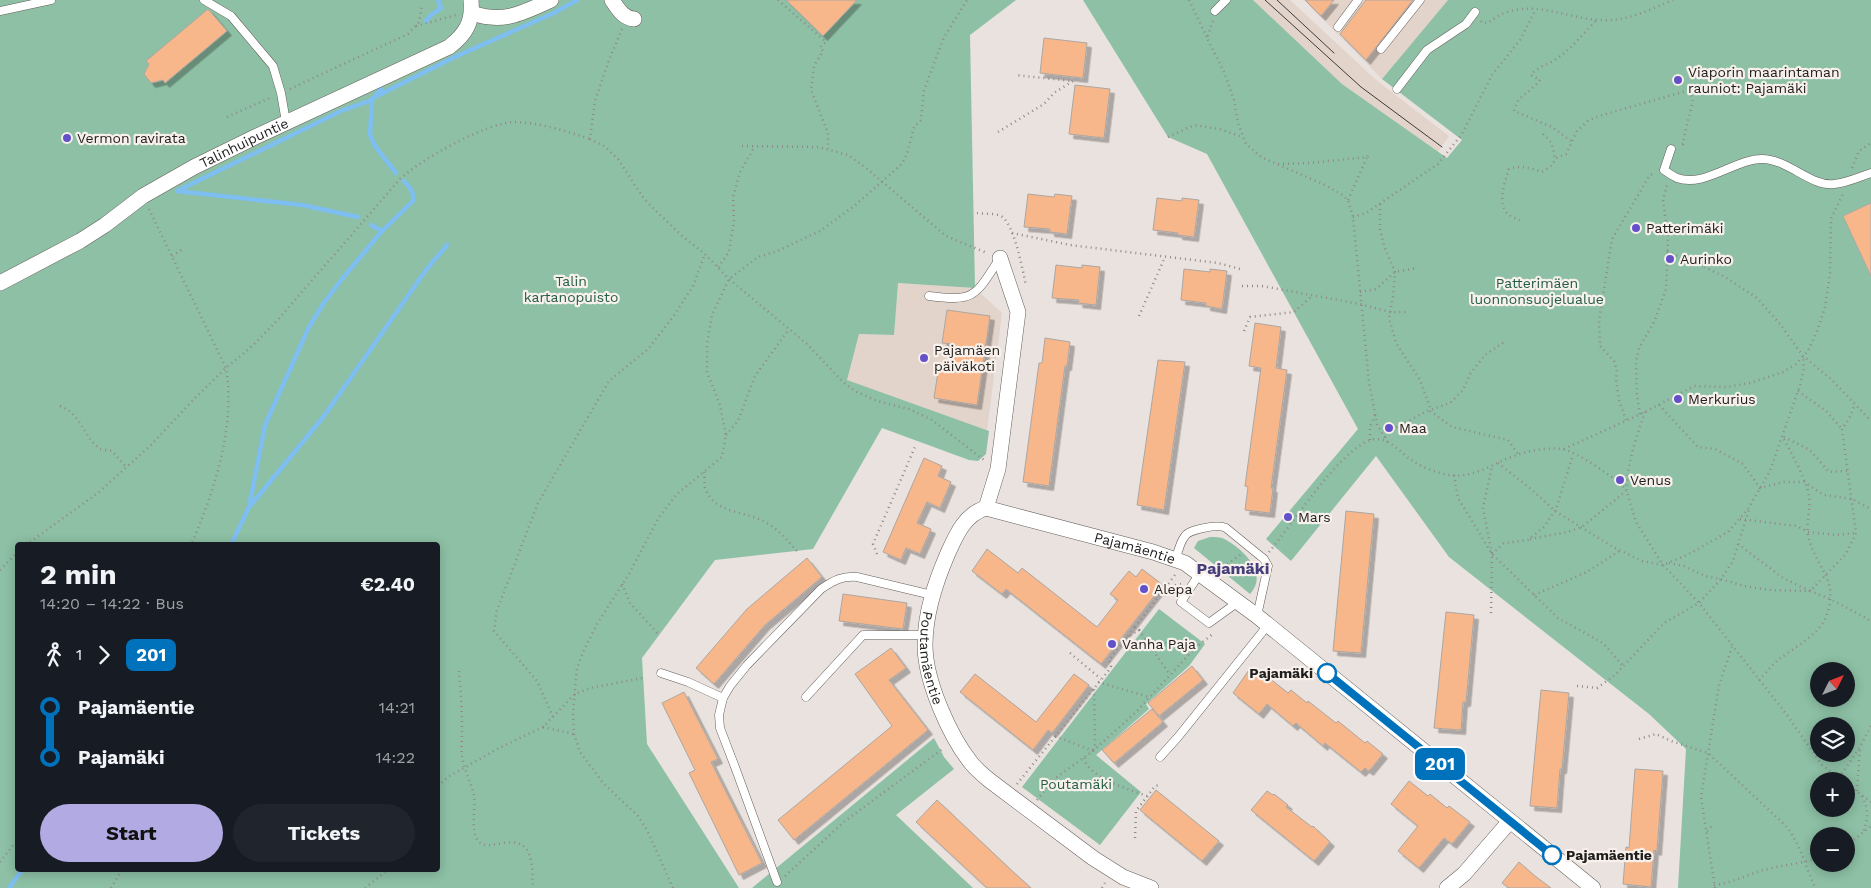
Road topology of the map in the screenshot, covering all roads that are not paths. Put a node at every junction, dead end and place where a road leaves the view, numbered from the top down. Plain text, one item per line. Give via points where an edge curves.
1 (51, 0) edge
2 (204, 0) edge
3 (551, 0) edge
4 (612, 0) edge
5 (1226, 0) edge
6 (1358, 0) edge
7 (1420, 0) edge
8 (472, 8) edge
9 (0, 11) edge
10 (1215, 11) road end
11 (1475, 12) road end
12 (634, 20) dead end
13 (1338, 27) dead end
14 (1381, 49) dead end
15 (1397, 89) dead end
16 (286, 122) junction
17 (1671, 149) road end
18 (1871, 172) edge
19 (1000, 258) joint
20 (0, 283) edge
21 (928, 296) dead end
22 (986, 508) junction
23 (1176, 559) junction
24 (1204, 576) junction
25 (932, 595) junction
26 (1238, 602) junction
27 (1262, 620) junction
28 (926, 635) junction
29 (661, 673) dead end
30 (806, 697) dead end
31 (723, 698) junction
32 (1160, 757) dead end
33 (1510, 821) junction
34 (777, 882) road end
35 (1151, 888) edge
36 (1447, 888) edge
37 (1593, 888) edge

1 - 9 lane
2 - 16 lane via 231,16 273,66
3 - 8 street via 517,16 494,18
4 - 12 street via 622,14
5 - 10 lane
6 - 13 lane
7 - 14 lane
8 - 16 street, Talinhuipuntie via 465,32 449,47
11 - 15 lane via 1466,24 1427,50
16 - 20 street, Talinhuipuntie via 194,167 143,196 80,241
17 - 18 lane via 1667,172 1678,178 1711,175 1742,162 1761,159 1785,165 1820,183 1833,185
19 - 21 lane via 974,294 952,299
19 - 22 street via 1018,312 998,469
22 - 23 street, Pajamäentie
22 - 25 street, Poutamäentie via 975,512 962,526 941,568
23 - 24 street, Pajamäentie
23 - 27 lane via 1186,534 1219,526 1226,528 1264,559 1268,566
24 - 26 street, Pajamäentie
24 - 26 lane via 1181,602 1209,623
25 - 28 street, Poutamäentie
25 - 31 lane via 858,577 845,576 834,580 821,589 747,665
26 - 27 street, Pajamäentie
27 - 32 lane
27 - 33 street, Pajamäentie
28 - 30 lane via 863,635
28 - 35 street, Poutamäentie via 930,676 943,714 973,766 1017,803 1093,858 1123,877
29 - 31 lane
31 - 34 lane via 720,728
33 - 36 street via 1464,874
33 - 37 street, Pajamäentie

